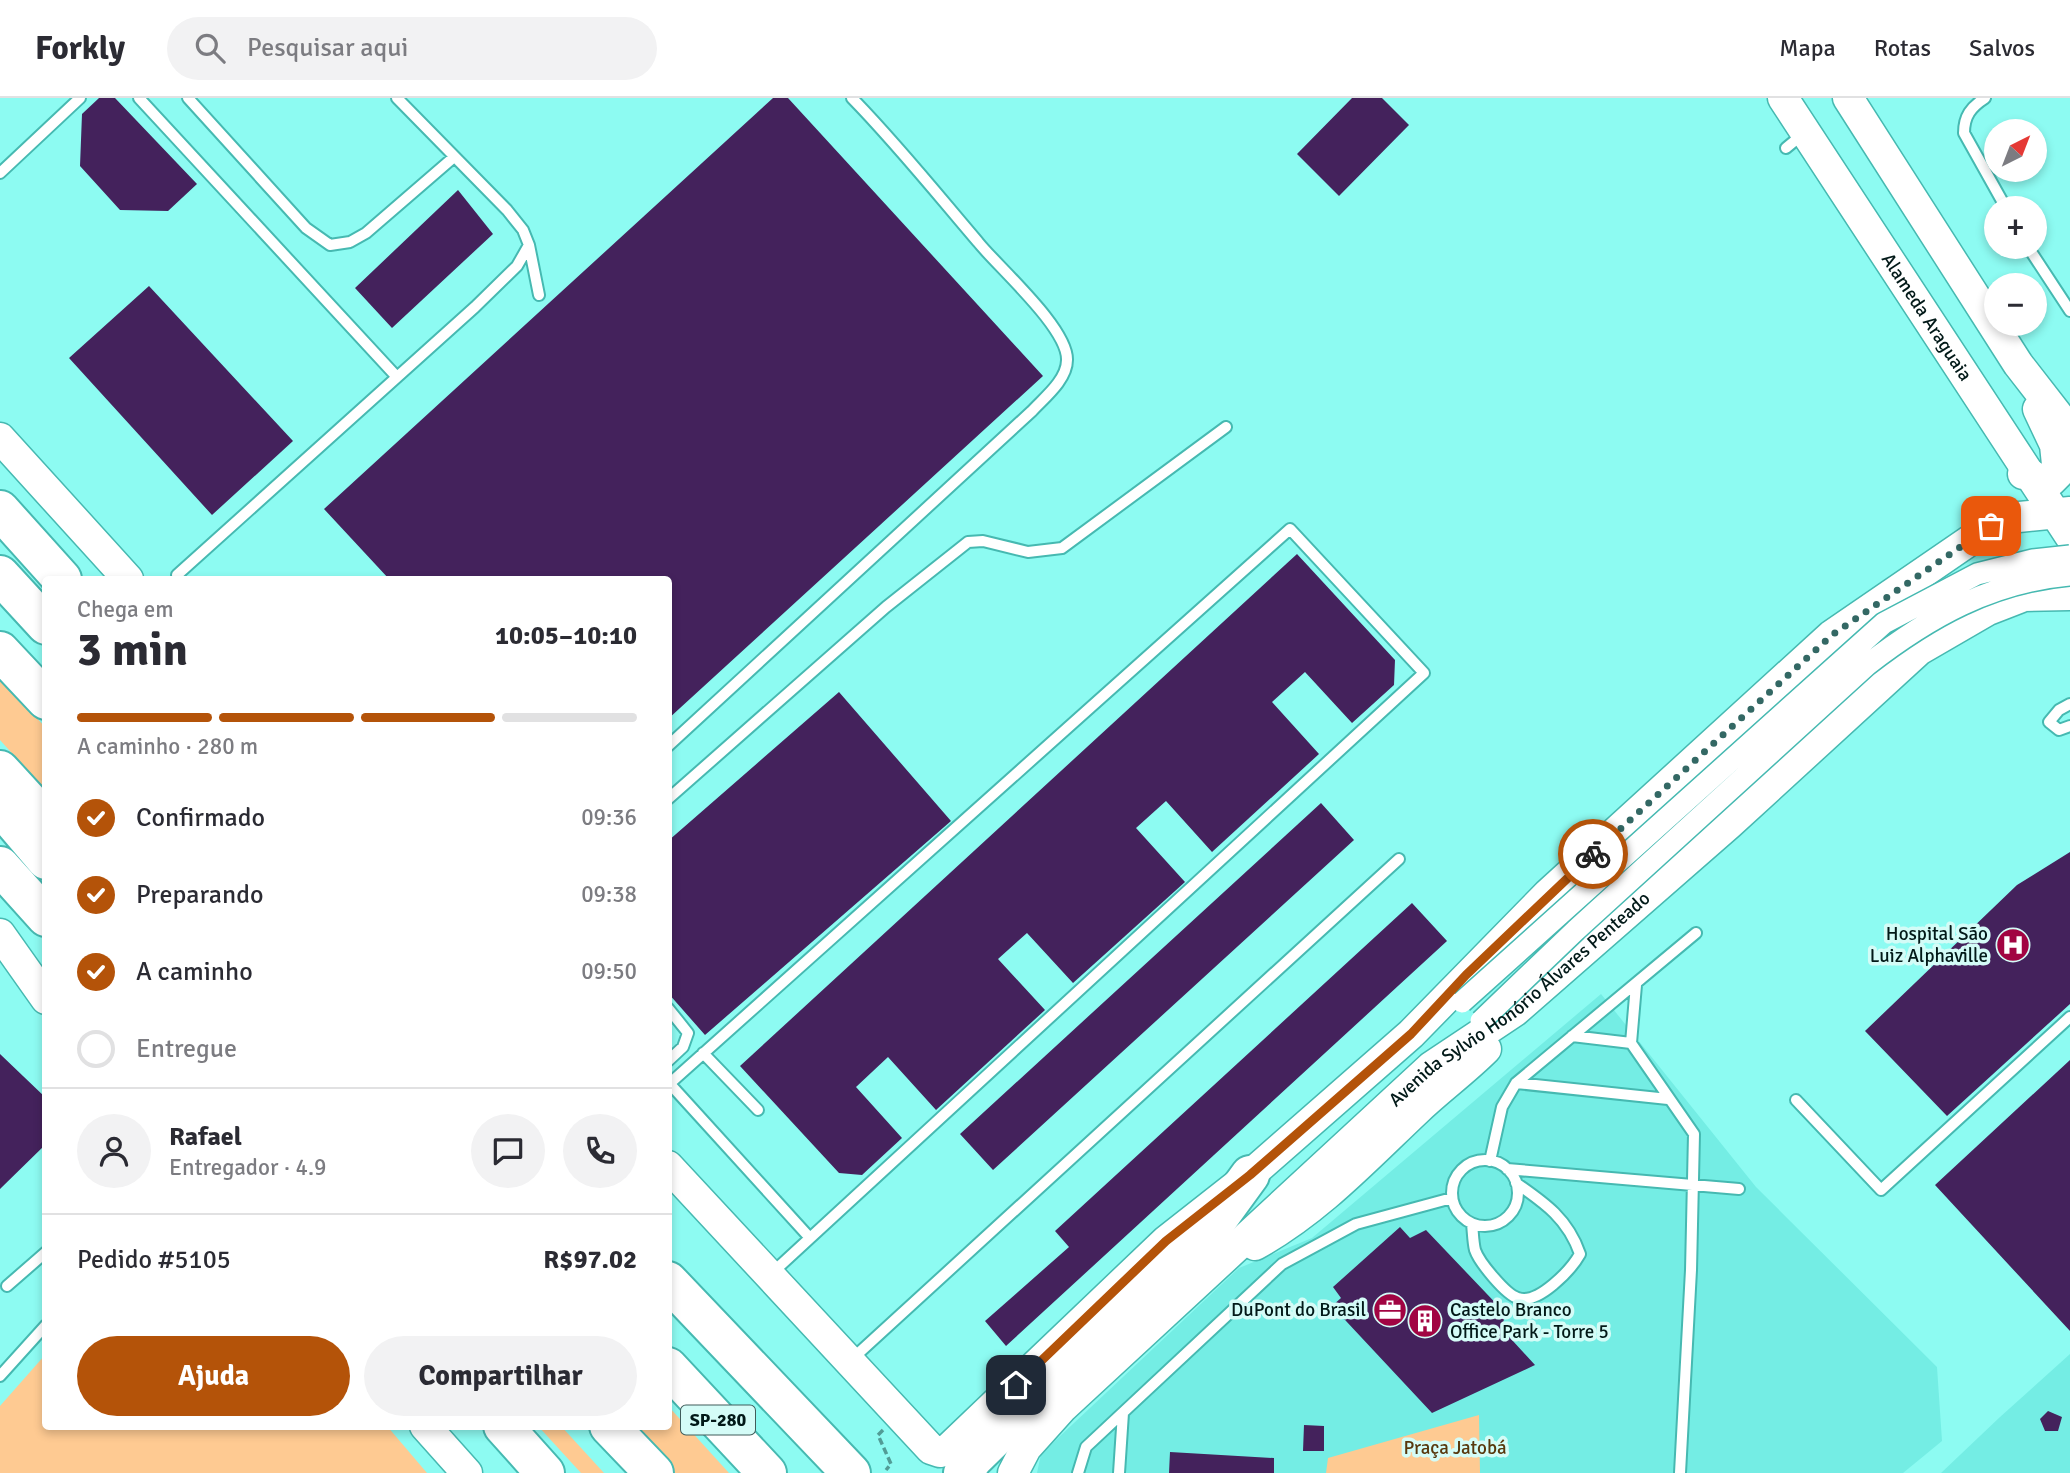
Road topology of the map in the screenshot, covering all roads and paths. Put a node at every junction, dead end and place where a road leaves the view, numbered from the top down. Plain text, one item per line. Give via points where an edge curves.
1 (80, 98) edge
2 (139, 98) edge
3 (188, 98) edge
4 (397, 98) edge
5 (852, 98) edge
6 (1783, 98) edge
7 (1848, 98) edge
8 (1985, 98) edge
9 (454, 157) junction
10 (0, 173) edge
11 (1999, 196) edge
12 (529, 245) junction
13 (2036, 259) edge
14 (539, 295) dead end
15 (2070, 311) edge
16 (2018, 364) junction
17 (396, 376) junction
18 (1226, 427) dead end
19 (2070, 431) edge
20 (0, 438) edge
21 (2024, 470) junction
22 (0, 510) edge
23 (2009, 518) junction
24 (2065, 520) edge
25 (2070, 556) edge
26 (0, 575) edge
27 (177, 575) dead end
28 (2070, 575) edge
29 (59, 576) edge
30 (125, 576) edge
31 (2070, 595) edge
32 (1864, 611) junction
33 (42, 621) edge
34 (0, 651) edge
35 (1904, 663) junction
36 (42, 696) edge
37 (2070, 704) edge
38 (2070, 726) edge
39 (672, 743) edge
40 (0, 770) edge
41 (672, 795) edge
42 (0, 806) edge
43 (42, 816) edge
44 (42, 855) edge
45 (1399, 859) dead end
46 (0, 866) edge
47 (42, 913) edge
48 (1696, 933) dead end
49 (0, 934) edge
50 (0, 961) edge
51 (1636, 985) junction
52 (42, 993) edge
53 (1462, 1002) dead end
54 (42, 1006) edge
55 (672, 1013) edge
56 (2070, 1017) edge
57 (1481, 1021) dead end
58 (1572, 1036) junction
59 (1631, 1044) junction
60 (703, 1053) junction
61 (672, 1057) edge
62 (672, 1082) edge
63 (1516, 1083) junction
64 (672, 1088) edge
65 (1668, 1099) junction
66 (1797, 1100) dead end
67 (758, 1110) dead end
68 (1490, 1161) junction
69 (1507, 1169) junction
70 (672, 1170) edge
71 (1250, 1175) junction
72 (1516, 1183) junction
73 (1693, 1184) junction
74 (1739, 1189) dead end
75 (1452, 1198) junction
76 (1472, 1224) junction
77 (810, 1238) junction
78 (42, 1255) edge
79 (771, 1274) junction
80 (672, 1285) edge
81 (7, 1286) dead end
82 (42, 1329) edge
83 (849, 1362) junction
84 (672, 1371) edge
85 (0, 1376) edge
86 (1123, 1413) junction
87 (900, 1415) junction
88 (429, 1430) edge
89 (507, 1430) edge
90 (530, 1430) edge
91 (613, 1430) edge
92 (868, 1471) edge
93 (467, 1473) edge
94 (545, 1473) edge
95 (568, 1473) edge
96 (654, 1473) edge
97 (767, 1473) edge
98 (962, 1473) edge
99 (1013, 1473) edge
100 (1078, 1473) edge
101 (1119, 1473) edge
102 (1680, 1473) edge

1 - 10 lane
2 - 17 lane
3 - 9 lane via 306,228 330,245 366,233
4 - 9 lane
5 - 39 lane via 1022,288 1060,339 1067,359 1060,380 1031,411
6 - 21 street, Alameda Araguaia via 1796,140
7 - 16 street
8 - 11 lane via 1964,121 1964,133
9 - 12 lane via 507,210
12 - 14 lane
12 - 17 lane via 517,267
13 - 15 lane
16 - 19 street
16 - 21 street via 2055,445 2059,468 2051,481
17 - 27 lane
18 - 41 lane via 1062,548 1028,552 968,542 886,607
20 - 30 street
21 - 23 street
21 - 24 street, Alameda Araguaia
22 - 29 highway
23 - 24 street
23 - 32 street, Avenida Sylvio Honório Álvares Penteado
25 - 53 street, bridge via 1977,574 1884,623
26 - 33 highway
28 - 57 street, bridge via 2017,582 1978,595 1908,634 1857,674
31 - 35 street, Avenida Sylvio Honório Álvares Penteado via 2024,596 1944,634
32 - 35 street
32 - 71 street, Avenida Sylvio Honório Álvares Penteado via 1548,894 1411,1034
34 - 36 highway
35 - 99 street, Avenida Sylvio Honório Álvares Penteado via 1516,1011 1431,1067 1062,1408 1026,1448
37 - 38 lane via 2049,722 2059,730
40 - 43 highway
42 - 44 highway
45 - 83 lane
46 - 47 highway
48 - 51 lane
49 - 52 street
50 - 54 street
51 - 58 lane
51 - 59 lane
55 - 61 lane via 688,1034
56 - 66 lane via 1881,1190
58 - 59 lane
58 - 63 lane
59 - 65 lane
60 - 62 lane
60 - 67 lane
60 - 77 lane via 1290,529 1423,673
63 - 65 lane
63 - 68 lane via 1502,1107
64 - 77 lane
65 - 73 lane via 1694,1133
68 - 69 lane
68 - 75 lane via 1463,1168
69 - 72 lane
69 - 73 lane
70 - 79 street
71 - 87 street, Avenida Sylvio Honório Álvares Penteado via 1166,1241 947,1450 931,1449
71 - 98 highway via 1218,1219
72 - 76 lane via 1511,1214 1493,1225
72 - 76 lane via 1554,1210 1573,1233 1580,1254 1555,1283 1530,1299 1516,1298 1475,1252
73 - 74 lane
73 - 102 lane
75 - 76 lane via 1462,1217
75 - 86 lane via 1356,1224 1282,1264
77 - 79 lane
78 - 81 lane
79 - 83 street
80 - 92 highway
82 - 85 lane
83 - 87 street
84 - 97 highway, SP-280
86 - 100 lane via 1086,1447
86 - 101 lane
87 - 92 path via 878,1435 891,1464
88 - 93 street
89 - 94 highway
90 - 95 highway
91 - 96 highway

